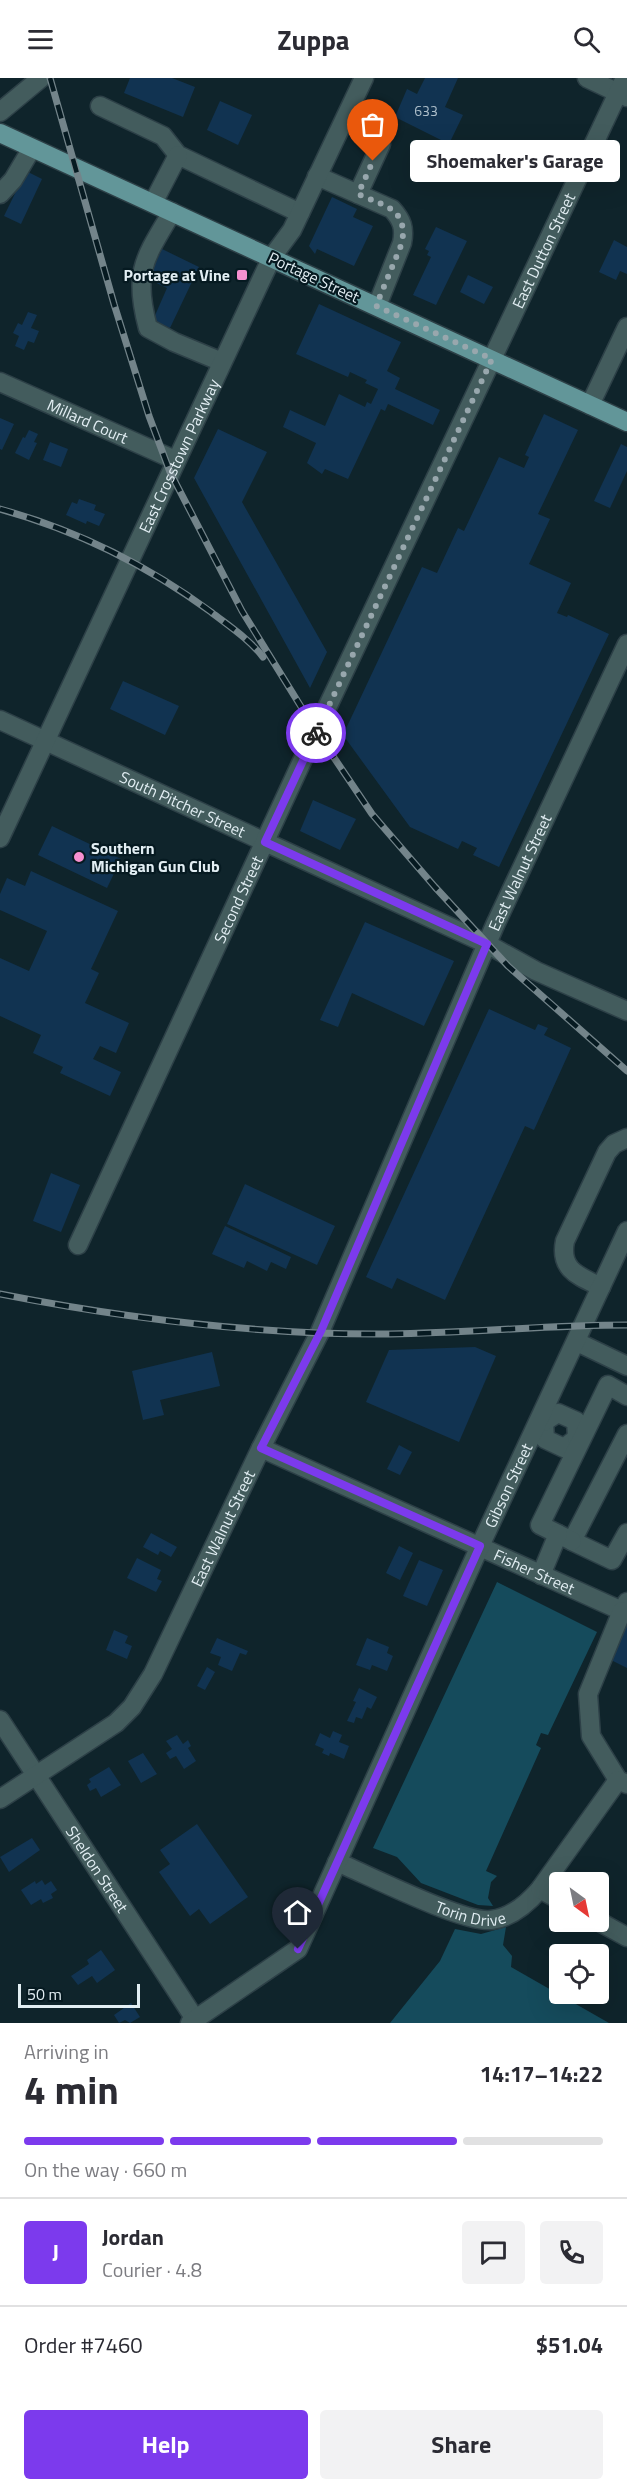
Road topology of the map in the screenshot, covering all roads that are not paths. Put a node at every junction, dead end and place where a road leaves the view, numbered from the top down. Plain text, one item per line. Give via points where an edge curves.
1 (41, 78) edge
2 (364, 78) edge
3 (587, 78) edge
4 (623, 89) edge
5 (100, 106) dead end
6 (0, 112) edge
7 (346, 117) junction
8 (0, 133) edge
9 (32, 148) junction
10 (178, 155) junction
11 (317, 176) junction
12 (0, 194) edge
13 (358, 194) junction
14 (153, 203) junction
15 (172, 212) junction
16 (300, 213) junction
17 (272, 257) junction
18 (376, 306) junction
19 (627, 327) edge
20 (623, 346) edge
21 (492, 359) junction
22 (222, 362) junction
23 (0, 382) edge
24 (590, 405) junction
25 (627, 422) edge
26 (175, 460) junction
27 (627, 644) edge
28 (0, 720) edge
29 (47, 741) junction
30 (0, 838) edge
31 (265, 842) junction
32 (487, 944) junction
33 (627, 1011) edge
34 (627, 1138) edge
35 (627, 1231) edge
36 (78, 1245) dead end
37 (601, 1287) junction
38 (577, 1342) junction
39 (627, 1366) edge
40 (627, 1396) edge
41 (542, 1421) junction
42 (627, 1434) edge
43 (579, 1439) junction
44 (261, 1448) junction
45 (627, 1533) edge
46 (565, 1537) junction
47 (480, 1546) junction
48 (541, 1575) junction
49 (620, 1606) edge
50 (0, 1720) edge
51 (36, 1776) junction
52 (623, 1782) edge
53 (0, 1799) edge
54 (337, 1862) junction
55 (540, 1889) junction
56 (549, 1894) edge
57 (609, 1927) edge
58 (627, 1936) edge
59 (193, 2021) edge

1 - 6 street
2 - 7 street, East Crosstown Parkway
3 - 4 street
4 - 21 street, East Dutton Street
5 - 10 street via 163,136
7 - 11 street, East Crosstown Parkway
7 - 13 street via 374,132 381,144
8 - 9 main road, Portage Street
9 - 12 street
9 - 14 main road, Portage Street
10 - 14 street
10 - 16 street
11 - 13 street
11 - 16 street, East Crosstown Parkway
13 - 18 street via 392,209 401,218 404,233
14 - 15 main road, Portage Street
15 - 17 main road, Portage Street
15 - 22 street via 149,251 140,278 148,328
16 - 17 street, East Crosstown Parkway
17 - 18 main road, Portage Street
17 - 22 street, East Crosstown Parkway
18 - 21 main road, Portage Street
19 - 20 street
20 - 24 street
21 - 24 main road, Portage Street
21 - 31 street, Second Street
22 - 26 street, East Crosstown Parkway
23 - 26 street, Millard Court
24 - 25 main road, Portage Street
26 - 29 street, East Crosstown Parkway
27 - 32 street, East Walnut Street
28 - 29 street, South Pitcher Street
29 - 30 street, East Crosstown Parkway
29 - 31 street, South Pitcher Street
31 - 32 street, South Pitcher Street
31 - 36 street, Second Street
32 - 33 street, South Pitcher Street via 536,971
32 - 44 street, East Walnut Street via 321,1331
34 - 37 street via 607,1152 563,1251 565,1262 576,1275
35 - 37 street, Gibson Street
37 - 38 street, Gibson Street
38 - 39 street
38 - 41 street, Gibson Street
40 - 43 street via 608,1385
41 - 43 street via 558,1413 572,1419 576,1421
41 - 47 street, Gibson Street
42 - 46 street
43 - 46 street via 540,1525
44 - 47 street, Fisher Street
44 - 51 street, East Walnut Street via 142,1693 117,1723
45 - 46 street via 612,1560
46 - 48 street
47 - 48 street, Fisher Street
47 - 54 street, Gibson Street
48 - 49 street, Fisher Street
49 - 52 street via 588,1694 591,1736
50 - 51 street, Sheldon Street
51 - 53 street, East Walnut Street
51 - 59 street, Sheldon Street
52 - 55 street, Torin Drive
54 - 55 street, Torin Drive via 476,1919 503,1917 528,1903
54 - 59 street, Gibson Street via 298,1949
55 - 56 street
57 - 58 street

